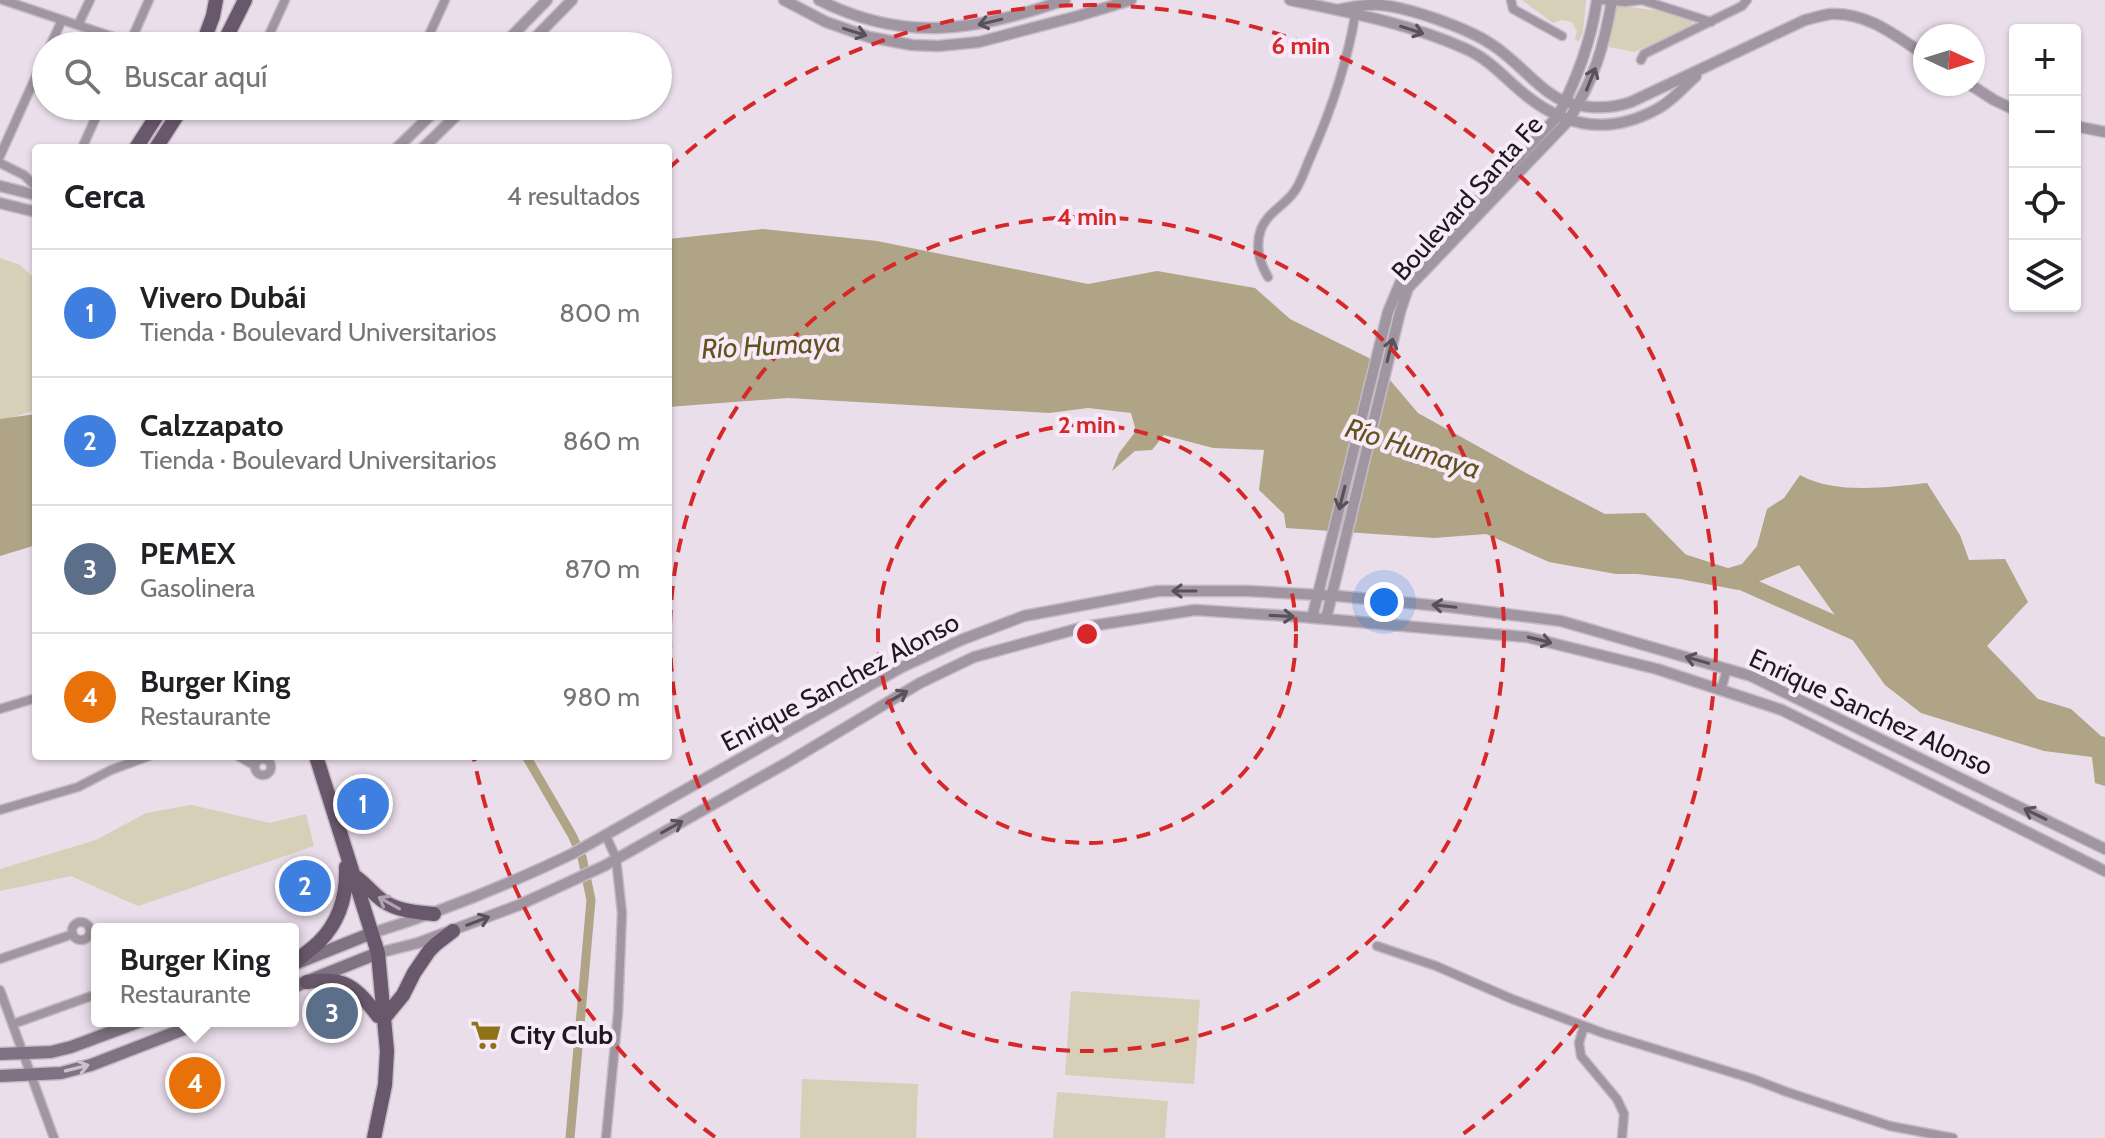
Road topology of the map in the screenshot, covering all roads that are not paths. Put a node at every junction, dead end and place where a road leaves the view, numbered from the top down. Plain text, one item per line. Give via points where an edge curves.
1 (3, 0) edge
2 (90, 0) edge
3 (149, 0) edge
4 (216, 0) edge
5 (245, 0) edge
6 (285, 0) edge
7 (445, 0) edge
8 (547, 0) edge
9 (572, 0) edge
10 (784, 0) edge
11 (819, 0) edge
12 (1065, 0) edge
13 (1131, 0) edge
14 (1290, 0) edge
15 (1511, 0) edge
16 (1599, 0) edge
17 (1612, 0) edge
18 (1642, 0) edge
19 (1746, 1) edge
20 (30, 4) edge
21 (1356, 10) junction
22 (62, 20) junction
23 (1711, 22) junction
24 (78, 25) junction
25 (56, 32) edge
26 (97, 32) edge
27 (134, 32) edge
28 (208, 32) edge
29 (229, 32) edge
30 (270, 32) edge
31 (430, 32) edge
32 (516, 32) edge
33 (541, 32) edge
34 (1562, 36) dead end
35 (1913, 47) edge
36 (1641, 60) dead end
37 (1703, 69) junction
38 (32, 85) edge
39 (1985, 94) edge
40 (1565, 101) junction
41 (1578, 105) junction
42 (2009, 107) edge
43 (1563, 118) junction
44 (95, 120) edge
45 (154, 120) edge
46 (174, 120) edge
47 (426, 120) edge
48 (452, 120) edge
49 (2081, 127) edge
50 (2105, 132) edge
51 (84, 144) edge
52 (139, 144) edge
53 (159, 144) edge
54 (401, 144) edge
55 (427, 144) edge
56 (0, 156) edge
57 (0, 163) edge
58 (32, 183) edge
59 (0, 186) edge
60 (32, 194) edge
61 (0, 203) edge
62 (32, 211) edge
63 (1268, 277) dead end
64 (1366, 424) junction
65 (1317, 595) junction
66 (1331, 596) junction
67 (1377, 600) junction
68 (1312, 618) junction
69 (1326, 619) junction
70 (1376, 623) junction
71 (1727, 669) junction
72 (1721, 690) junction
73 (32, 699) edge
74 (0, 709) edge
75 (138, 760) edge
76 (245, 760) edge
77 (317, 760) edge
78 (254, 765) dead end
79 (0, 810) edge
80 (601, 839) junction
81 (2105, 849) edge
82 (616, 858) junction
83 (349, 869) junction
84 (2105, 871) edge
85 (434, 914) junction
86 (453, 931) junction
87 (73, 934) dead end
88 (369, 935) junction
89 (1377, 946) dead end
90 (373, 955) junction
91 (0, 959) edge
92 (299, 960) edge
93 (299, 962) edge
94 (300, 985) edge
95 (0, 990) edge
96 (91, 996) edge
97 (382, 1016) junction
98 (13, 1024) junction
99 (1584, 1026) junction
100 (125, 1027) edge
101 (189, 1027) edge
102 (0, 1054) edge
103 (23, 1054) junction
104 (31, 1075) junction
105 (0, 1076) edge
106 (54, 1138) edge
107 (367, 1138) edge
108 (374, 1138) edge
109 (606, 1138) edge
110 (1622, 1138) edge
111 (1953, 1138) edge

1 - 20 street
2 - 24 street
3 - 27 street
4 - 28 main road
5 - 29 main road
6 - 30 street
7 - 31 street
8 - 32 street
9 - 33 street
10 -> 13 street via 869,37 938,46 979,42
12 -> 11 street via 951,28 868,20
14 - 21 street
15 - 34 street via 1513,9
16 - 17 street
16 - 40 street, Boulevard Santa Fe via 1590,41
17 - 18 street
41 -> 17 street, Boulevard Santa Fe via 1602,52
18 - 23 street
19 - 23 street
20 - 22 street
21 - 40 street via 1382,5 1457,27 1491,44
21 -> 43 street via 1469,50 1528,98
21 - 63 street via 1333,103 1317,142 1294,192 1261,229 1260,264
22 - 24 street
22 - 25 street
23 - 36 street
24 - 26 street
35 - 37 street via 1867,20 1829,14 1805,20
37 - 41 street via 1621,106
37 - 43 street via 1672,99 1626,122 1587,124
38 - 56 street
39 - 42 street
40 - 41 street
40 - 43 street, Boulevard Santa Fe
41 - 43 street, Boulevard Santa Fe
43 - 64 street, Boulevard Santa Fe via 1408,288
44 - 51 street
45 - 52 main road
46 - 53 main road
47 - 54 street
48 - 55 street
49 - 50 street
57 - 58 street
59 - 60 street
61 - 62 street
64 -> 65 street, Boulevard Santa Fe
64 - 66 street, Boulevard Santa Fe
65 - 66 street, Enrique Sanchez Alonso
65 - 68 street, Boulevard Santa Fe
65 -> 80 street, Enrique Sanchez Alonso via 1158,591 1024,616 902,667
66 - 67 street, Enrique Sanchez Alonso
66 - 69 street, Boulevard Santa Fe
67 - 70 street
71 -> 67 street, Enrique Sanchez Alonso via 1561,621
68 - 69 street, Enrique Sanchez Alonso
82 -> 68 street, Enrique Sanchez Alonso via 974,657 1084,627 1195,610
69 - 70 street, Enrique Sanchez Alonso
70 -> 72 street, Enrique Sanchez Alonso via 1527,637
71 - 72 street
81 -> 71 street, Enrique Sanchez Alonso
72 - 84 street, Enrique Sanchez Alonso via 1782,710
73 - 74 street
75 - 79 street via 70,790
76 - 78 street
77 - 83 main road
80 - 82 street
80 - 85 street, Enrique Sanchez Alonso
86 -> 82 street, Enrique Sanchez Alonso
82 - 109 street via 622,933
85 -> 83 main road via 394,907
83 - 88 main road
83 - 92 main road via 336,919
85 - 88 street, Enrique Sanchez Alonso
86 - 90 street, Enrique Sanchez Alonso
86 - 97 main road via 429,951 403,995
87 - 91 street
88 - 90 main road
88 - 93 main road
89 - 99 street
90 - 94 main road
90 - 97 main road
94 - 97 main road via 326,979 345,984
95 - 98 street
96 - 98 street
97 - 107 main road
97 - 108 main road via 385,1085
98 - 103 street
99 - 110 street via 1581,1056 1617,1099 1624,1114
99 - 111 street via 1890,1126
100 - 103 main road via 71,1047
104 -> 101 main road via 91,1065
102 - 103 main road
103 - 104 street
104 - 105 main road
104 - 106 street

